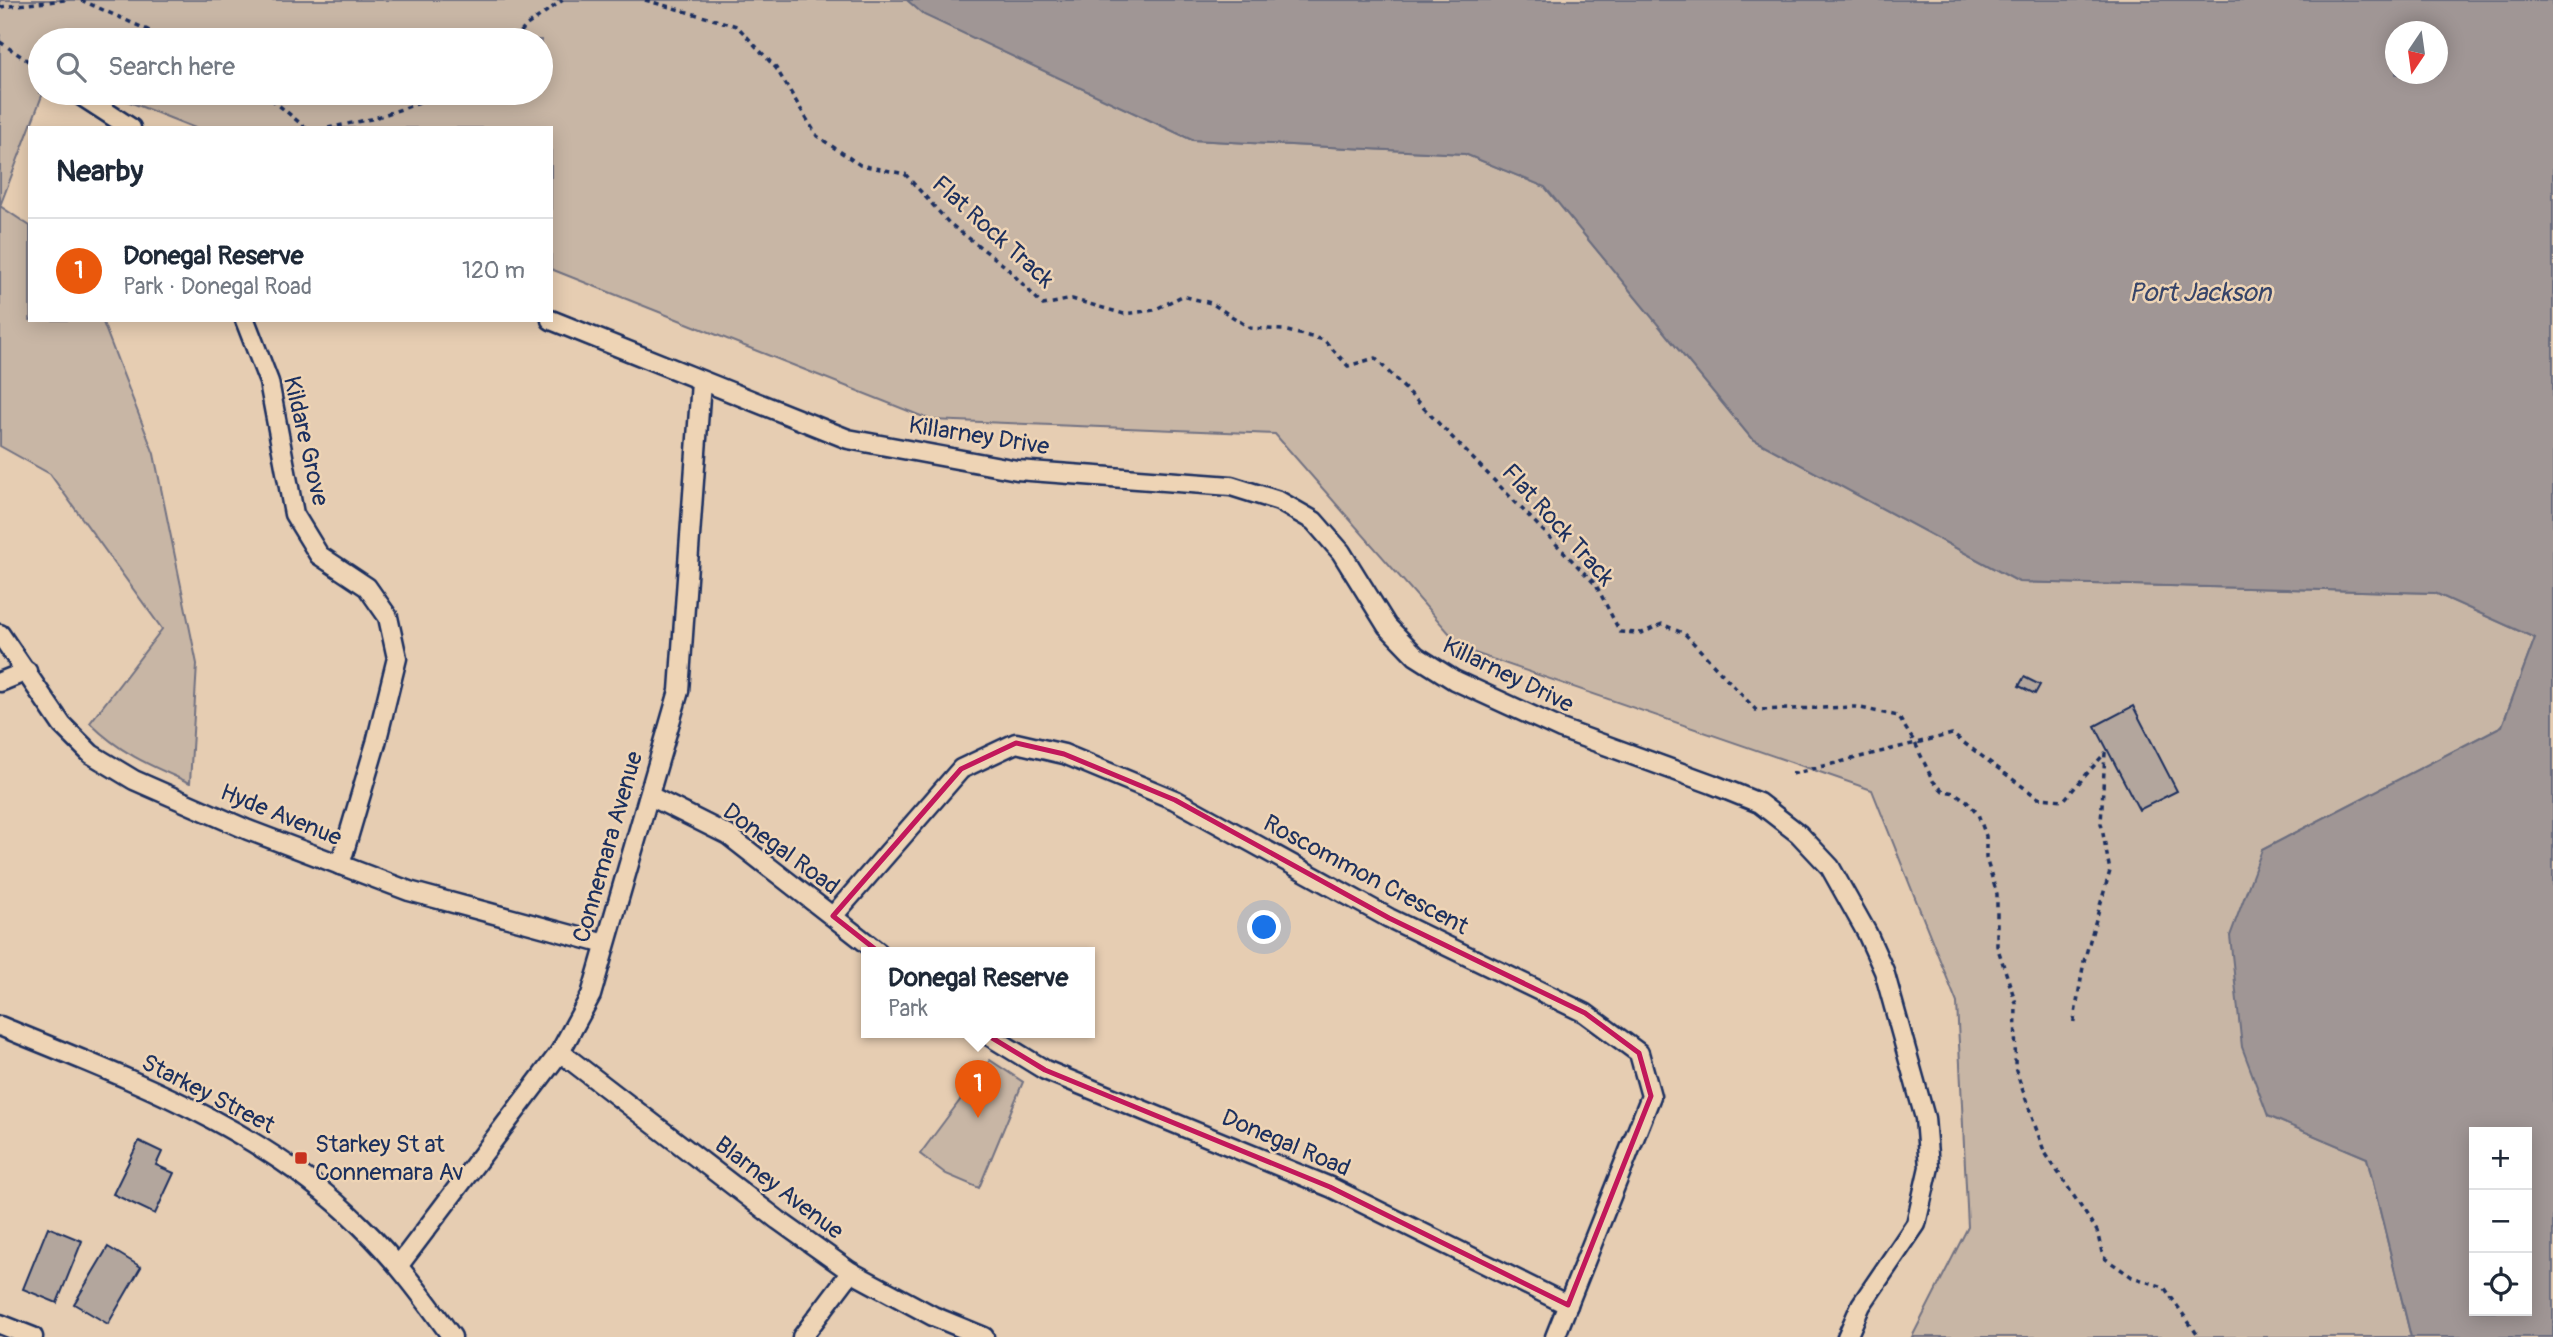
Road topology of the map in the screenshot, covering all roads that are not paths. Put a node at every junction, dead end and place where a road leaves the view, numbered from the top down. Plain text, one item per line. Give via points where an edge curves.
1 (96, 105) edge
2 (128, 126) edge
3 (553, 321) edge
4 (247, 322) edge
5 (701, 382) junction
6 (0, 635) edge
7 (27, 671) junction
8 (0, 682) edge
9 (649, 796) junction
10 (340, 865) junction
11 (833, 916) junction
12 (605, 944) junction
13 (872, 947) edge
14 (0, 1026) edge
15 (993, 1038) edge
16 (560, 1052) junction
17 (399, 1265) junction
18 (851, 1272) junction
19 (1568, 1305) junction
20 (0, 1324) edge
21 (33, 1337) edge
22 (452, 1337) edge
23 (802, 1337) edge
24 (984, 1337) edge
25 (1555, 1337) edge
26 (1847, 1337) edge

1 - 2 street
3 - 5 street, Killarney Drive
4 - 10 street, Kildare Grove via 269,382 294,514 319,555 367,587 388,617 397,659
5 - 9 street, Connemara Avenue via 679,691
5 - 26 street, Killarney Drive via 848,439 1017,470 1231,486 1279,501 1314,521 1341,552 1387,626 1416,656 1454,680 1561,729 1759,803 1799,834 1830,867 1884,971 1925,1118 1929,1167 1916,1224 1861,1305
6 - 7 street, Hyde Avenue
7 - 8 street
7 - 10 street, Hyde Avenue via 62,725 91,754 134,780
9 - 11 street, Donegal Road via 728,835
9 - 12 street, Connemara Avenue
10 - 12 street, Hyde Avenue via 408,891
11 - 13 street, Donegal Road
11 - 19 street, Roscommon Crescent via 961,769 1016,743 1064,754 1175,800 1389,918 1585,1013 1639,1053 1651,1096
12 - 16 street, Connemara Avenue via 591,995
14 - 17 street, Starkey Street via 217,1120 312,1182
15 - 19 street, Donegal Road via 1045,1070 1330,1186
16 - 17 street, Connemara Avenue
16 - 18 street, Blarney Avenue
17 - 22 street, Starkey Street
18 - 23 street
18 - 24 street, Blarney Avenue via 933,1316
19 - 25 street, Roscommon Crescent
20 - 21 street

